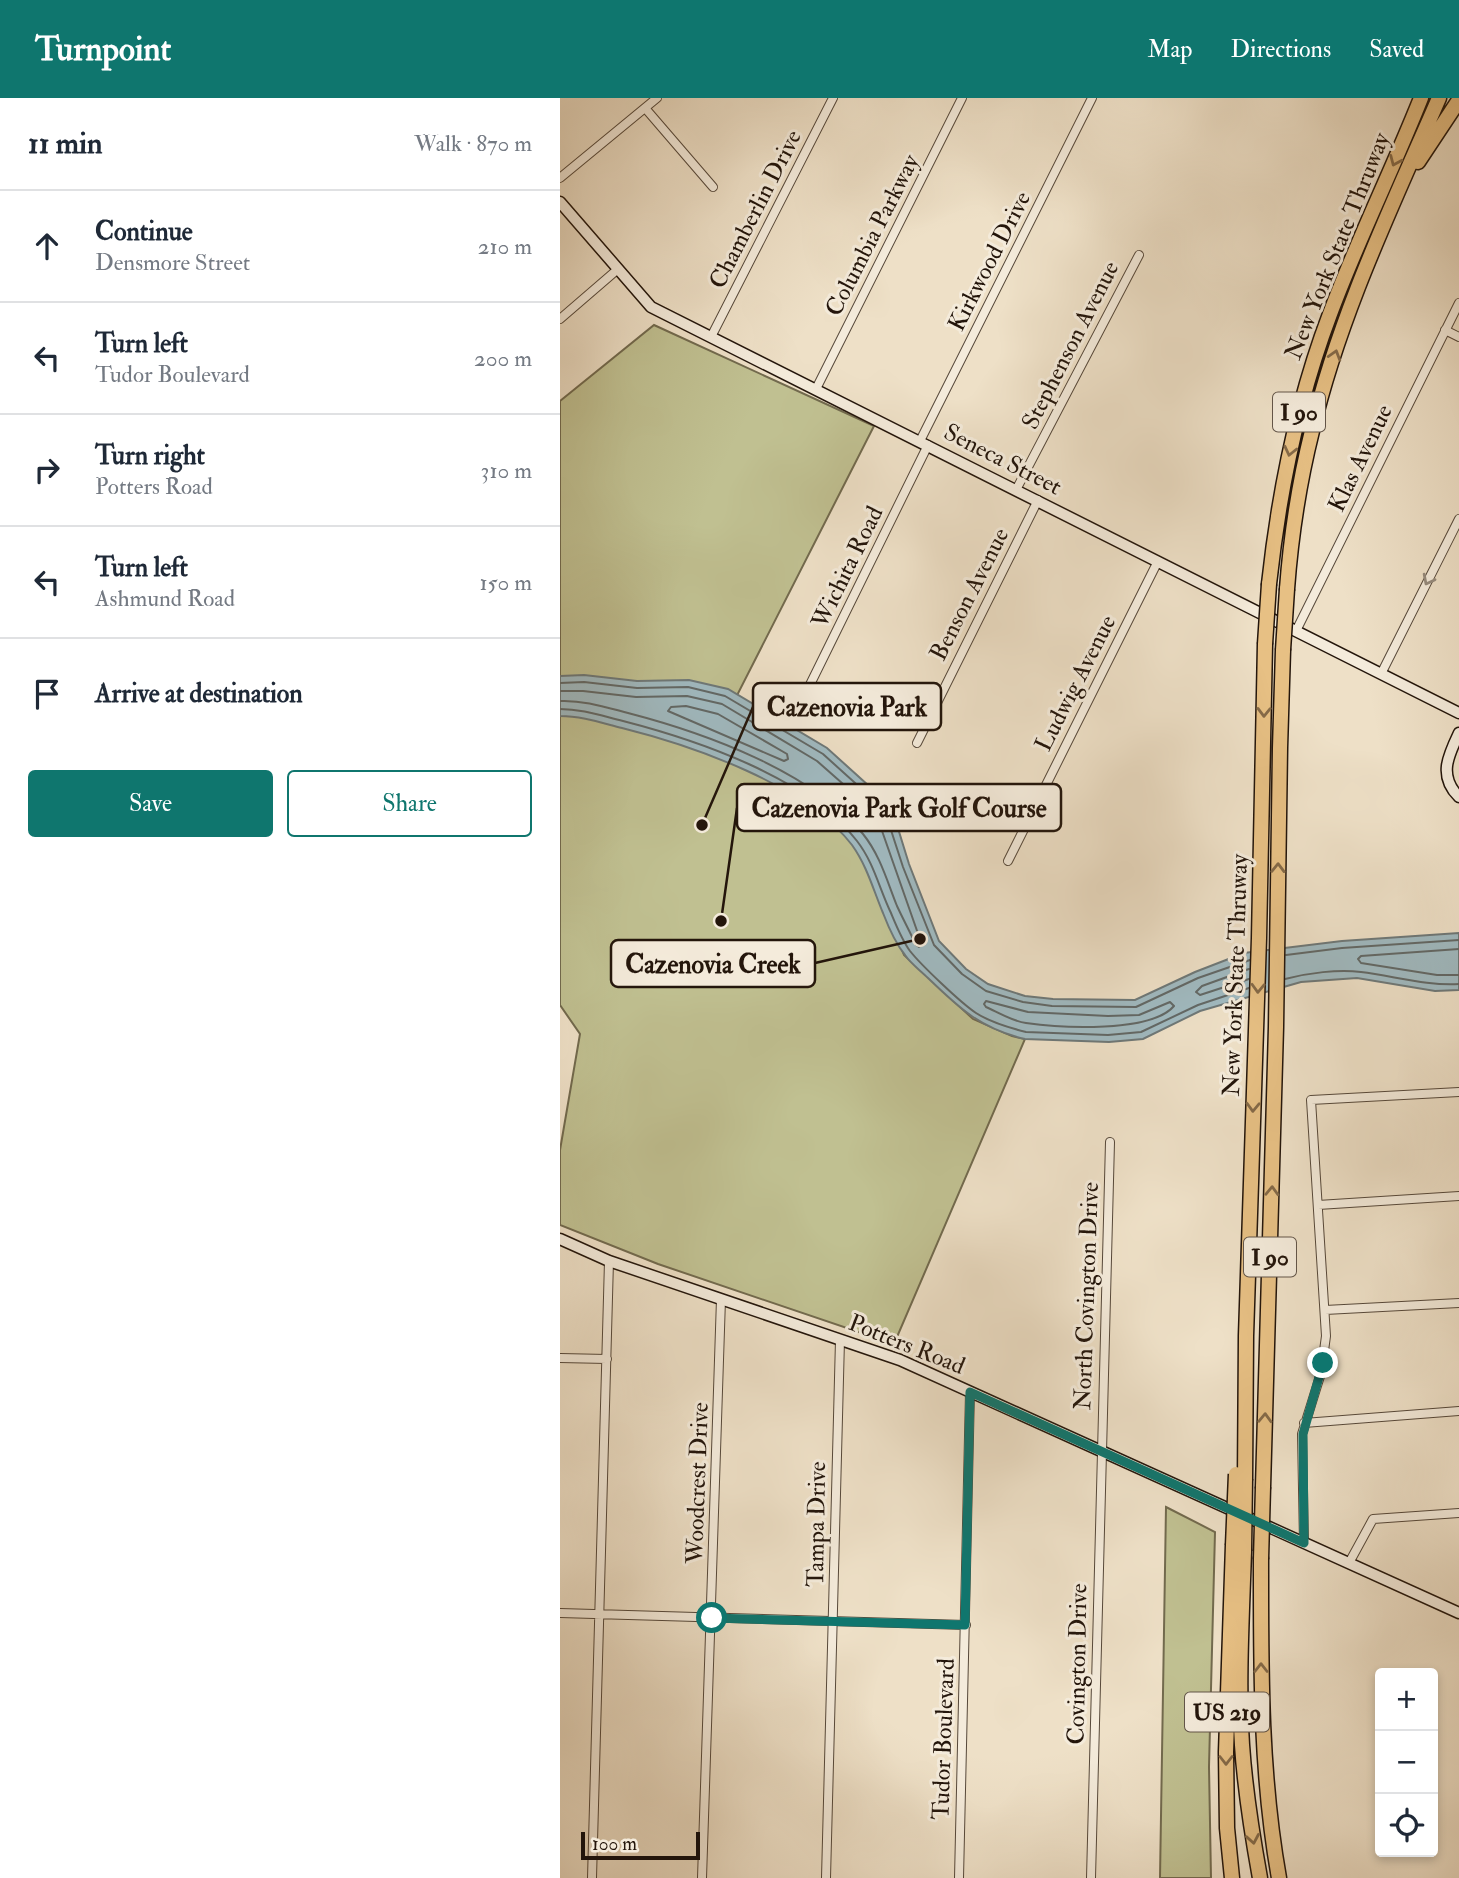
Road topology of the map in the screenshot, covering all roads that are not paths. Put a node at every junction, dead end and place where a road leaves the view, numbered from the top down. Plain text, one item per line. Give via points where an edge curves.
1 (657, 98) edge
2 (833, 98) edge
3 (962, 98) edge
4 (1092, 98) edge
5 (1421, 98) edge
6 (1439, 98) edge
7 (1459, 100) edge
8 (645, 108) junction
9 (560, 178) edge
10 (713, 187) dead end
11 (1398, 192) junction
12 (560, 202) edge
13 (1139, 255) dead end
14 (618, 269) junction
15 (1459, 303) edge
16 (560, 319) edge
17 (1446, 330) junction
18 (711, 337) junction
19 (1459, 337) edge
20 (816, 389) junction
21 (924, 443) junction
22 (1016, 490) junction
23 (1038, 500) junction
24 (1459, 519) edge
25 (1158, 561) junction
26 (1296, 631) junction
27 (1381, 674) junction
28 (799, 707) dead end
29 (1459, 713) edge
30 (1459, 733) edge
31 (917, 743) dead end
32 (1459, 797) edge
33 (1008, 861) dead end
34 (1459, 1092) edge
35 (1110, 1142) dead end
36 (1459, 1196) edge
37 (1318, 1205) junction
38 (560, 1239) edge
39 (609, 1261) junction
40 (721, 1299) junction
41 (1459, 1303) edge
42 (1325, 1310) junction
43 (1245, 1336) joint
44 (840, 1339) junction
45 (560, 1358) edge
46 (607, 1359) junction
47 (970, 1392) junction
48 (1459, 1411) edge
49 (1304, 1423) junction
50 (1101, 1451) junction
51 (1459, 1513) edge
52 (1304, 1543) junction
53 (1238, 1548) junction
54 (1349, 1563) junction
55 (560, 1613) edge
56 (600, 1614) junction
57 (1459, 1614) edge
58 (712, 1618) junction
59 (833, 1621) junction
60 (965, 1625) junction
61 (1271, 1834) junction
62 (592, 1878) edge
63 (702, 1878) edge
64 (826, 1878) edge
65 (959, 1878) edge
66 (1091, 1878) edge
67 (1232, 1878) edge
68 (1260, 1878) edge
69 (1279, 1878) edge
70 (1284, 1878) edge

1 - 8 street
2 - 18 street, Chamberlin Drive
3 - 20 street, Columbia Parkway
4 - 21 street, Kirkwood Drive
5 -> 43 highway, New York State Thruway / I 90, bridge via 1330,314 1305,388 1276,520 1265,644
6 - 11 highway, New York State Thruway / I 90
7 - 11 highway
8 - 9 street
8 - 10 street
61 -> 11 highway, New York State Thruway / I 90, bridge via 1261,1698 1261,1559 1287,589 1292,527 1312,429 1370,256
12 - 14 main road, Seneca Street
13 - 22 street, Stephenson Avenue
14 - 16 street
14 - 18 main road, Seneca Street via 651,307
15 - 17 street, Klas Avenue
17 - 19 street
17 - 26 street, Klas Avenue
18 - 20 main road, Seneca Street
20 - 21 main road, Seneca Street
21 - 22 main road, Seneca Street
21 - 28 street, Wichita Road
22 - 23 main road, Seneca Street
23 - 25 main road, Seneca Street
23 - 31 street, Benson Avenue
24 -> 27 street
25 - 26 main road, Seneca Street
25 - 33 street, Ludwig Avenue
26 - 27 main road, Seneca Street
27 - 29 main road, Seneca Street
30 - 32 main road via 1446,766 1448,782
34 - 37 street via 1311,1100
35 - 50 street, North Covington Drive
36 - 37 street
37 - 42 street
38 - 39 main road, Potters Road
39 - 40 main road, Potters Road
39 - 46 street
40 - 44 main road, Potters Road
40 - 58 street, Woodcrest Drive
41 - 42 street
42 - 49 street via 1325,1353
43 - 53 highway, US 219, bridge via 1239,1368
44 - 47 main road, Potters Road
44 - 59 street, Tampa Drive
45 - 46 street
46 - 56 street
47 - 50 main road, Potters Road
47 - 60 street, Tudor Boulevard
48 - 49 street
49 - 52 street
50 - 52 main road, Potters Road
50 - 66 street, Covington Drive
51 - 54 street via 1373,1519
52 - 54 main road, Potters Road
53 -> 67 highway, US 219 via 1226,1752
53 -> 68 highway via 1242,1744
54 - 57 main road, Potters Road
55 - 56 street
56 - 58 street
56 - 62 street
58 - 59 street
58 - 63 street, Woodcrest Drive
59 - 60 street
59 - 64 street, Tampa Drive
60 - 65 street, Tudor Boulevard
61 - 69 highway, New York State Thruway / I 90
61 - 70 highway

